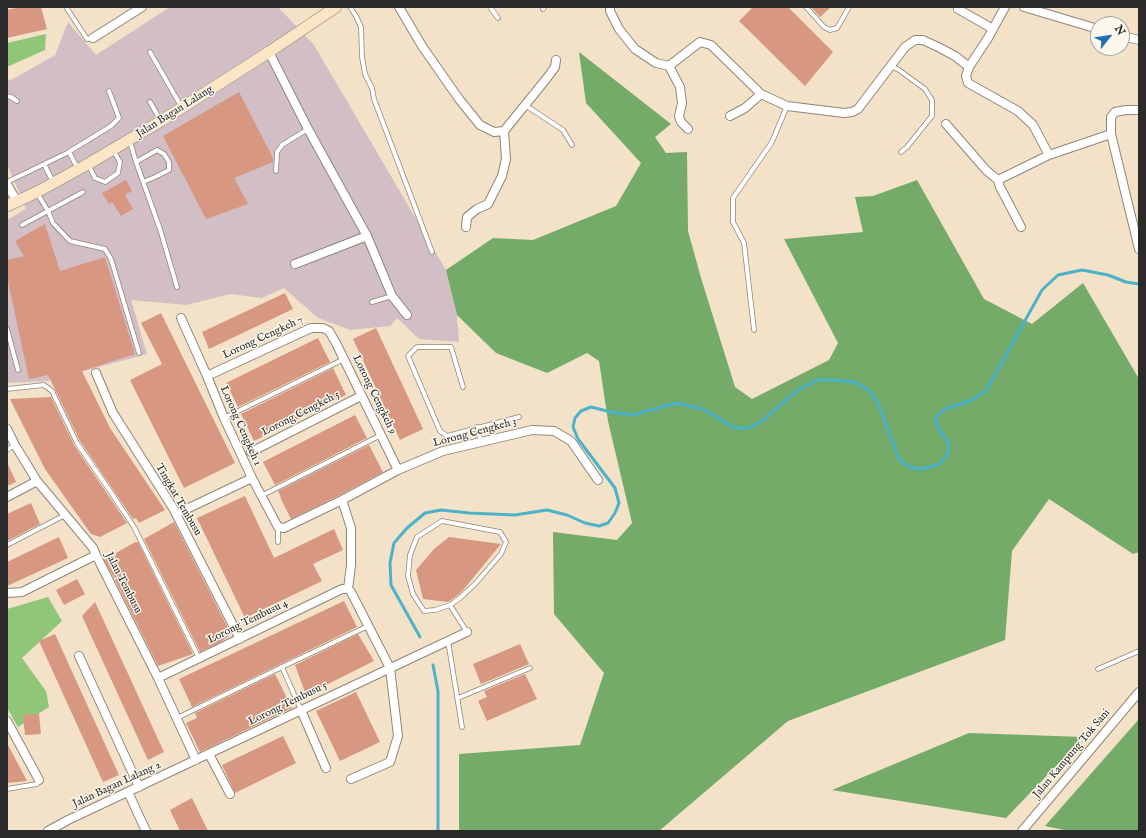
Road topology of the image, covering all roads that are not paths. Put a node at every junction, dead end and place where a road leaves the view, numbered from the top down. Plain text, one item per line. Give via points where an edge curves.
1 (66, 7) edge
2 (142, 7) edge
3 (350, 7) edge
4 (399, 7) edge
5 (490, 7) edge
6 (610, 7) edge
7 (806, 7) edge
8 (848, 7) edge
9 (1005, 7) edge
10 (1024, 7) edge
11 (334, 8) edge
12 (958, 9) dead end
13 (498, 18) dead end
14 (1090, 28) edge
15 (992, 29) junction
16 (93, 38) joint
17 (150, 52) dead end
18 (269, 52) junction
19 (556, 60) dead end
20 (669, 66) junction
21 (891, 66) junction
22 (969, 67) junction
23 (109, 91) dead end
24 (761, 94) junction
25 (7, 96) edge
26 (17, 101) dead end
27 (150, 102) dead end
28 (525, 104) junction
29 (787, 106) junction
30 (182, 108) junction
31 (1139, 110) edge
32 (730, 116) dead end
33 (161, 122) junction
34 (946, 124) dead end
35 (308, 129) junction
36 (688, 129) dead end
37 (504, 130) junction
38 (1111, 134) junction
39 (130, 140) junction
40 (572, 146) dead end
41 (113, 150) junction
42 (69, 152) junction
43 (901, 152) dead end
44 (1049, 155) junction
45 (136, 162) junction
46 (44, 164) junction
47 (88, 164) junction
48 (78, 169) junction
49 (276, 171) dead end
50 (998, 180) junction
51 (53, 182) junction
52 (143, 182) junction
53 (7, 183) edge
54 (37, 192) junction
55 (83, 192) dead end
56 (17, 202) junction
57 (7, 206) edge
58 (48, 211) junction
59 (22, 225) dead end
60 (466, 227) dead end
61 (1021, 227) dead end
62 (367, 236) junction
63 (1139, 249) edge
64 (432, 252) dead end
65 (295, 264) dead end
66 (177, 287) dead end
67 (392, 296) junction
68 (372, 302) dead end
69 (407, 315) dead end
70 (181, 318) dead end
71 (7, 329) edge
72 (754, 330) dead end
73 (329, 331) joint
74 (139, 354) dead end
75 (344, 359) junction
76 (18, 370) dead end
77 (96, 373) dead end
78 (207, 376) junction
79 (463, 387) dead end
80 (7, 389) edge
81 (361, 396) junction
82 (519, 417) dead end
83 (224, 418) junction
84 (477, 427) junction
85 (7, 429) edge
86 (381, 434) junction
87 (481, 442) junction
88 (16, 445) junction
89 (7, 450) edge
90 (251, 452) dead end
91 (398, 470) junction
92 (252, 478) junction
93 (598, 480) dead end
94 (37, 481) junction
95 (7, 496) edge
96 (261, 496) junction
97 (342, 500) junction
98 (176, 514) junction
99 (65, 515) junction
100 (278, 527) junction
101 (278, 542) dead end
102 (7, 545) edge
103 (96, 555) junction
104 (348, 589) junction
105 (7, 593) edge
106 (450, 604) junction
107 (368, 626) junction
108 (466, 632) joint
109 (240, 638) junction
110 (447, 640) junction
111 (1139, 651) edge
112 (79, 656) dead end
113 (199, 658) junction
114 (282, 666) junction
115 (390, 668) junction
116 (530, 668) dead end
117 (1098, 669) dead end
118 (158, 678) junction
119 (1139, 692) edge
120 (458, 698) junction
121 (301, 710) junction
122 (176, 718) junction
123 (7, 721) edge
124 (462, 727) dead end
125 (209, 754) junction
126 (196, 760) junction
127 (326, 768) dead end
128 (351, 779) dead end
129 (39, 780) joint
130 (139, 787) junction
131 (7, 789) edge
132 (128, 792) junction
133 (230, 794) dead end
134 (48, 831) edge
135 (146, 831) edge
136 (1022, 831) edge

1 - 16 lane via 87,39
2 - 16 street
3 - 64 lane via 361,27 365,74
4 - 37 street via 442,76 480,125 494,132
5 - 13 lane
6 - 20 street via 619,29 635,49 656,63
7 - 8 lane via 830,30 840,23
9 - 15 street
10 - 14 street
11 - 18 main road, Jalan Bagan Lalang
12 - 15 street
15 - 22 street
17 - 30 lane
18 - 30 main road, Jalan Bagan Lalang
18 - 35 street
19 - 28 street via 555,67
20 - 24 street via 700,42 711,45
20 - 36 street via 680,87 682,103 678,116
21 - 22 street via 905,47 914,40 923,40 955,56
21 - 29 street via 858,109 852,112
21 - 43 lane via 925,89 932,100 932,116
22 - 44 street via 966,76 968,83 1018,111 1032,125
23 - 42 lane via 118,118 111,126
24 - 29 street
24 - 32 street via 745,108
25 - 26 lane
27 - 33 lane
28 - 37 street
28 - 40 lane via 563,130
29 - 72 lane via 772,142 733,198 733,222 744,243
30 - 33 main road, Jalan Bagan Lalang
31 - 38 street via 1115,112 1111,117
33 - 39 main road, Jalan Bagan Lalang
34 - 50 street
35 - 49 lane via 282,145 277,152
35 - 62 street
37 - 60 street via 506,159 502,176 488,204 476,209 467,217
38 - 44 street
38 - 63 street
39 - 41 main road, Jalan Bagan Lalang
39 - 45 lane
41 - 47 main road, Jalan Bagan Lalang
41 - 47 lane via 120,162 118,174 105,182 96,178
42 - 46 lane
42 - 48 lane
44 - 50 street
45 - 52 lane
45 - 52 lane via 157,150 164,154 169,162 169,170
46 - 51 lane
46 - 53 lane
47 - 48 main road, Jalan Bagan Lalang
48 - 51 main road, Jalan Bagan Lalang
50 - 61 street
51 - 54 main road, Jalan Bagan Lalang
52 - 66 lane
53 - 56 street
54 - 56 main road, Jalan Bagan Lalang
54 - 58 lane
55 - 58 lane
56 - 57 main road, Jalan Bagan Lalang
58 - 59 lane
58 - 74 lane via 53,223 70,241 105,249 111,260
62 - 65 street
62 - 67 street
67 - 68 lane
67 - 69 street
70 - 78 street, Lorong Cengkeh 1
71 - 76 lane
73 - 75 street, Lorong Cengkeh 9
73 - 78 street, Lorong Cengkeh 7 via 311,328
75 - 81 street, Lorong Cengkeh 9
75 - 83 lane
77 - 98 street, Tingkat Tembusu via 113,413
78 - 83 street, Lorong Cengkeh 1
79 - 84 lane via 451,347 417,347 408,356 440,431 447,436
80 - 113 lane via 44,385 52,391 77,443 134,527
81 - 86 street, Lorong Cengkeh 9
81 - 90 street, Lorong Cengkeh 5
82 - 84 lane
83 - 92 street, Lorong Cengkeh 1
84 - 87 lane
85 - 88 street, Jalan Tembusu
86 - 91 street, Lorong Cengkeh 9
86 - 96 lane
87 - 91 street, Lorong Cengkeh 3 via 443,451
87 - 93 street, Lorong Cengkeh 3 via 532,430 554,431 572,441
88 - 89 lane
88 - 94 street, Jalan Tembusu
91 - 97 street, Lorong Cengkeh 3
92 - 96 street, Lorong Cengkeh 1
92 - 98 street
94 - 95 street
94 - 99 street, Jalan Tembusu
96 - 100 street, Lorong Cengkeh 1
97 - 100 street, Lorong Cengkeh 3 via 284,528
97 - 104 street via 351,528
98 - 109 street, Tingkat Tembusu
99 - 102 lane
99 - 103 street, Jalan Tembusu
100 - 101 lane, Lorong Cengkeh 1
103 - 105 street via 22,592
103 - 118 street, Jalan Tembusu
104 - 107 street via 352,592
104 - 109 street, Lorong Tembusu 4 via 342,589
106 - 106 lane via 436,610 424,611 413,594 408,576 410,555 417,537 442,521 500,532 506,542 501,554 475,584
106 - 108 lane
107 - 114 lane
107 - 115 street
108 - 110 street, Lorong Tembusu 5
109 - 113 street, Lorong Tembusu 4
110 - 115 street, Lorong Tembusu 5
110 - 120 lane
111 - 117 lane
112 - 130 street
113 - 118 street, Lorong Tembusu 4
114 - 121 lane
114 - 122 lane
115 - 121 street, Lorong Tembusu 5
115 - 128 street via 398,736 390,762
116 - 120 lane
118 - 122 street, Jalan Tembusu
119 - 136 street, Jalan Kampung Tok Sani
120 - 124 lane
121 - 125 street, Lorong Tembusu 5
121 - 127 street
122 - 126 street, Jalan Tembusu
123 - 129 street
125 - 126 street, Lorong Tembusu 5
125 - 133 street
126 - 130 street, Jalan Bagan Lalang 2
129 - 131 lane via 37,784
130 - 132 street, Jalan Bagan Lalang 2
132 - 134 street, Jalan Bagan Lalang 2
132 - 135 street

